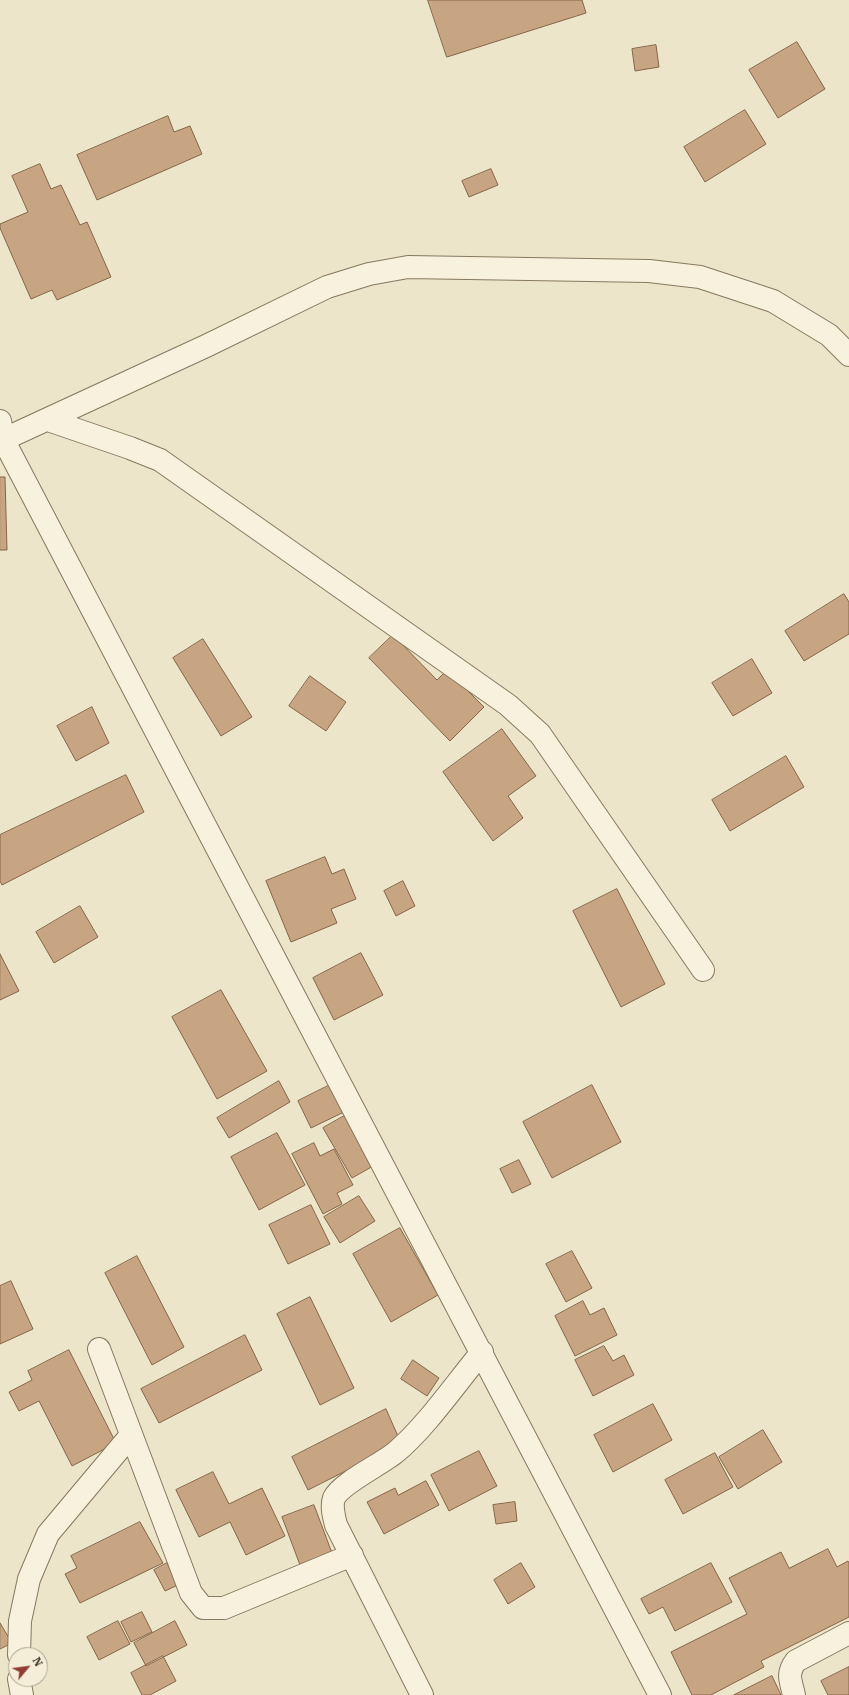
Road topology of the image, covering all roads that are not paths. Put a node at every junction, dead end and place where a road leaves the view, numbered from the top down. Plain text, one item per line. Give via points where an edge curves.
1 (849, 355) edge
2 (48, 420) junction
3 (1, 434) edge
4 (703, 970) dead end
5 (99, 1350) dead end
6 (482, 1352) junction
7 (131, 1434) junction
8 (352, 1555) junction
9 (849, 1633) edge
10 (19, 1647) edge
11 (422, 1695) edge
12 (660, 1695) edge
13 (794, 1695) edge

1 - 2 street via 829,335 773,301 700,278 649,271 408,267 369,274 327,287
2 - 3 street
2 - 4 street via 160,460 508,705 540,734
3 - 6 street
5 - 7 street
6 - 8 street via 413,1436 395,1452 342,1489 334,1498 336,1525
6 - 12 street
7 - 8 street via 191,1593 203,1608 224,1608
7 - 10 street via 48,1534 29,1579 20,1621
8 - 11 street
9 - 13 street via 796,1662 790,1669

